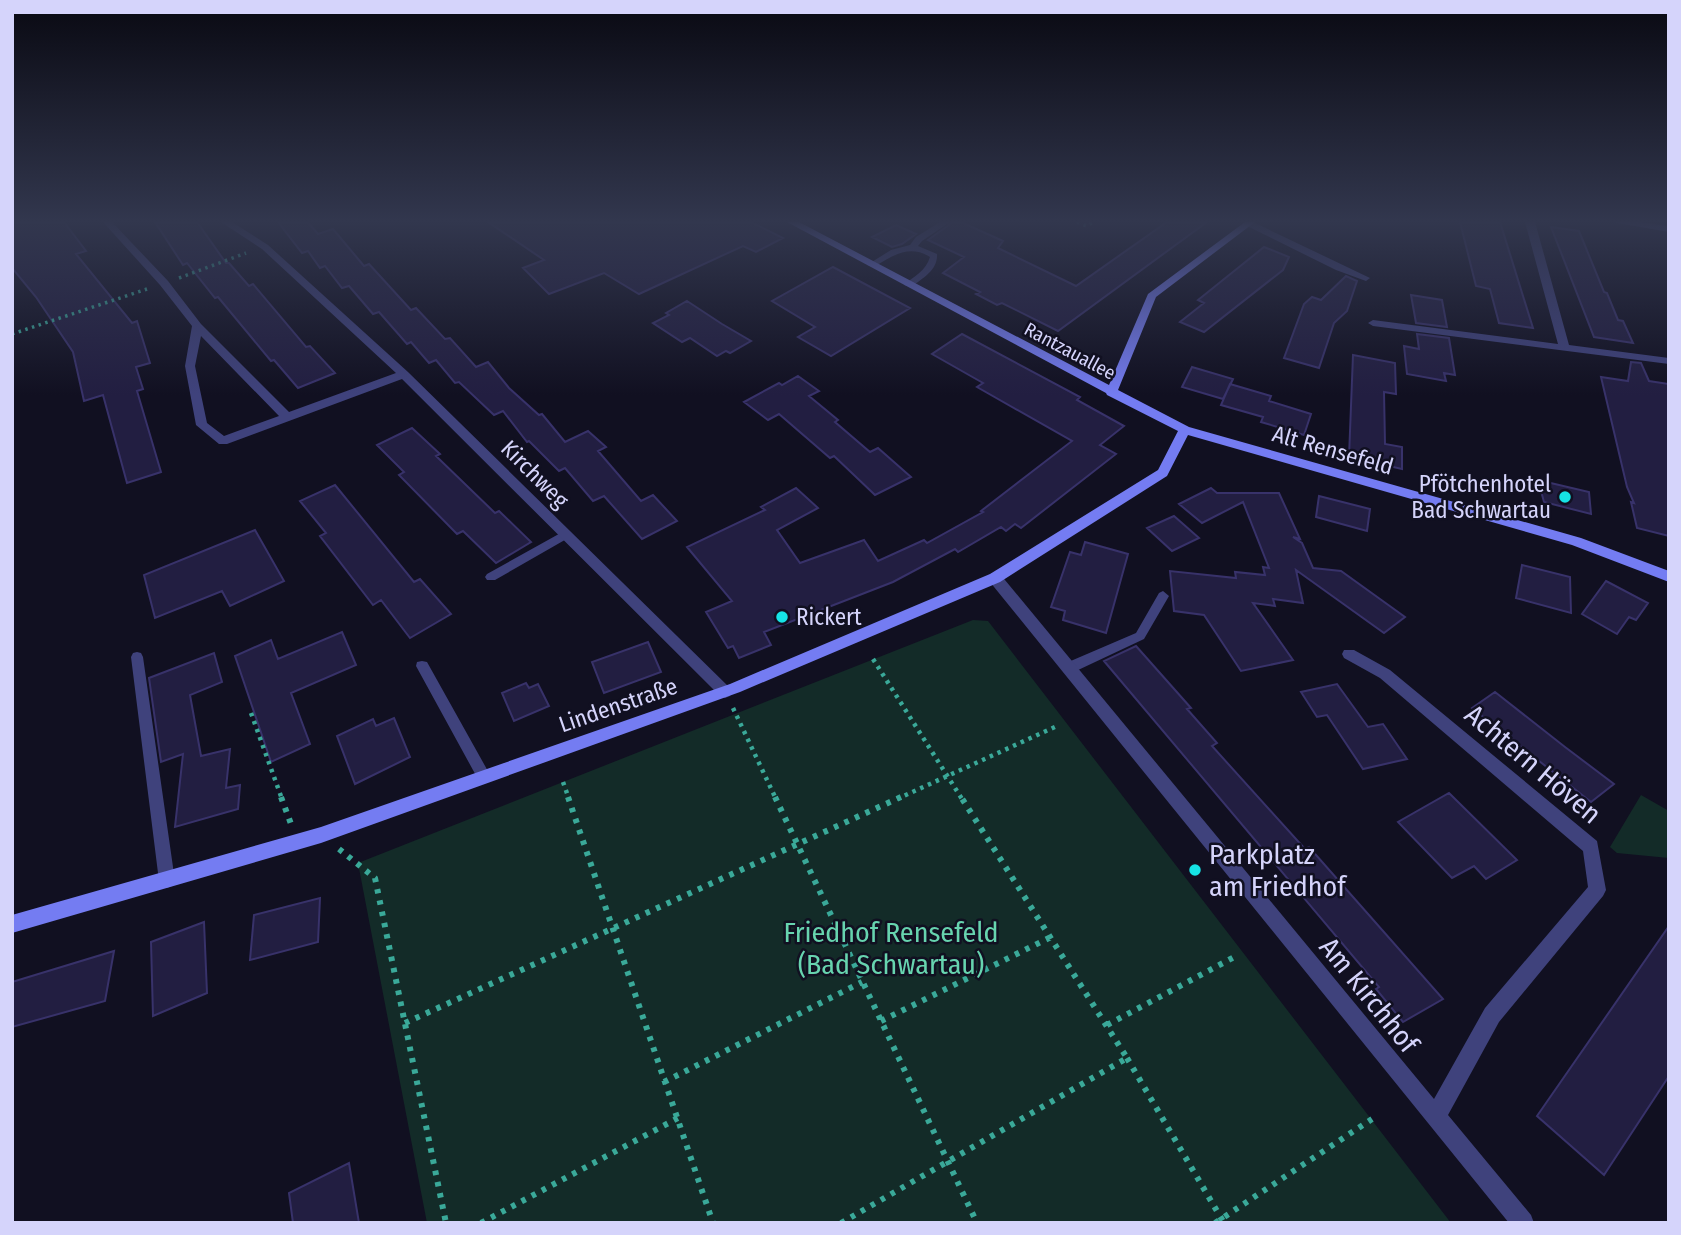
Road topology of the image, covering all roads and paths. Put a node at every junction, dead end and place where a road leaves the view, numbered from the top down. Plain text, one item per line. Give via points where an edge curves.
1 (161, 280) edge
2 (173, 280) edge
3 (301, 280) edge
4 (898, 280) edge
5 (916, 280) edge
6 (1174, 280) edge
7 (1546, 280) edge
8 (164, 283) junction
9 (908, 285) junction
10 (1373, 323) dead end
11 (197, 326) junction
12 (12, 334) edge
13 (1564, 346) junction
14 (1669, 360) edge
15 (404, 374) junction
16 (1111, 393) junction
17 (286, 416) junction
18 (1185, 430) junction
19 (566, 534) junction
20 (491, 577) dead end
21 (1669, 577) edge
22 (995, 578) junction
23 (1163, 596) dead end
24 (1349, 654) dead end
25 (137, 657) dead end
26 (873, 659) dead end
27 (422, 666) dead end
28 (1071, 667) junction
29 (725, 692) junction
30 (251, 713) dead end
31 (1057, 726) dead end
32 (948, 776) junction
33 (484, 777) junction
34 (563, 782) dead end
35 (321, 835) junction
36 (298, 842) junction
37 (797, 844) junction
38 (167, 881) junction
39 (12, 924) edge
40 (612, 929) junction
41 (1051, 937) junction
42 (1238, 955) dead end
43 (862, 982) junction
44 (881, 1021) junction
45 (405, 1023) junction
46 (1107, 1025) junction
47 (1127, 1058) junction
48 (664, 1082) junction
49 (678, 1118) junction
50 (1436, 1118) junction
51 (1372, 1119) dead end
52 (948, 1160) junction
53 (1220, 1221) edge
54 (446, 1223) edge
55 (481, 1223) edge
56 (713, 1223) edge
57 (841, 1223) edge
58 (977, 1223) edge
59 (1523, 1223) edge

1 - 8 street
2 - 8 path
3 - 15 street, Kirchweg
4 - 9 street, Rantzauallee
5 - 9 lane
6 - 16 street via 1152,296
7 - 13 street
8 - 11 street
8 - 12 path
9 - 16 street, Rantzauallee
10 - 13 street
11 - 17 street
11 - 17 street via 190,366 202,425 223,441
13 - 14 street
15 - 17 street
15 - 19 street, Kirchweg
16 - 18 street, Rantzauallee
18 - 21 street, Alt Rensefeld via 1576,541
18 - 22 street, Lindenstraße via 1163,473
19 - 20 lane
19 - 29 street, Kirchweg
22 - 28 street, Am Kirchhof
22 - 29 street, Lindenstraße
23 - 28 lane via 1140,636
24 - 50 street, Achtern Höven via 1385,674 1591,847 1597,890 1492,1015
25 - 38 lane
26 - 32 path
27 - 33 lane
28 - 50 street, Am Kirchhof
29 - 33 street, Lindenstraße
29 - 37 path
30 - 36 path
31 - 32 path
32 - 37 path
32 - 41 path
33 - 35 street, Lindenstraße
34 - 40 path
35 - 36 street, Lindenstraße
35 - 45 path via 375,878
36 - 38 street, Lindenstraße
37 - 40 path
37 - 43 path
38 - 39 street, Lindenstraße
40 - 45 path
40 - 48 path
41 - 44 path
41 - 46 path
42 - 46 path
43 - 44 path
43 - 48 path
44 - 52 path
45 - 54 path
46 - 47 path
47 - 52 path
47 - 53 path
48 - 49 path
49 - 55 path
49 - 56 path
50 - 59 street, Am Kirchhof
51 - 53 path
52 - 57 path
52 - 58 path

